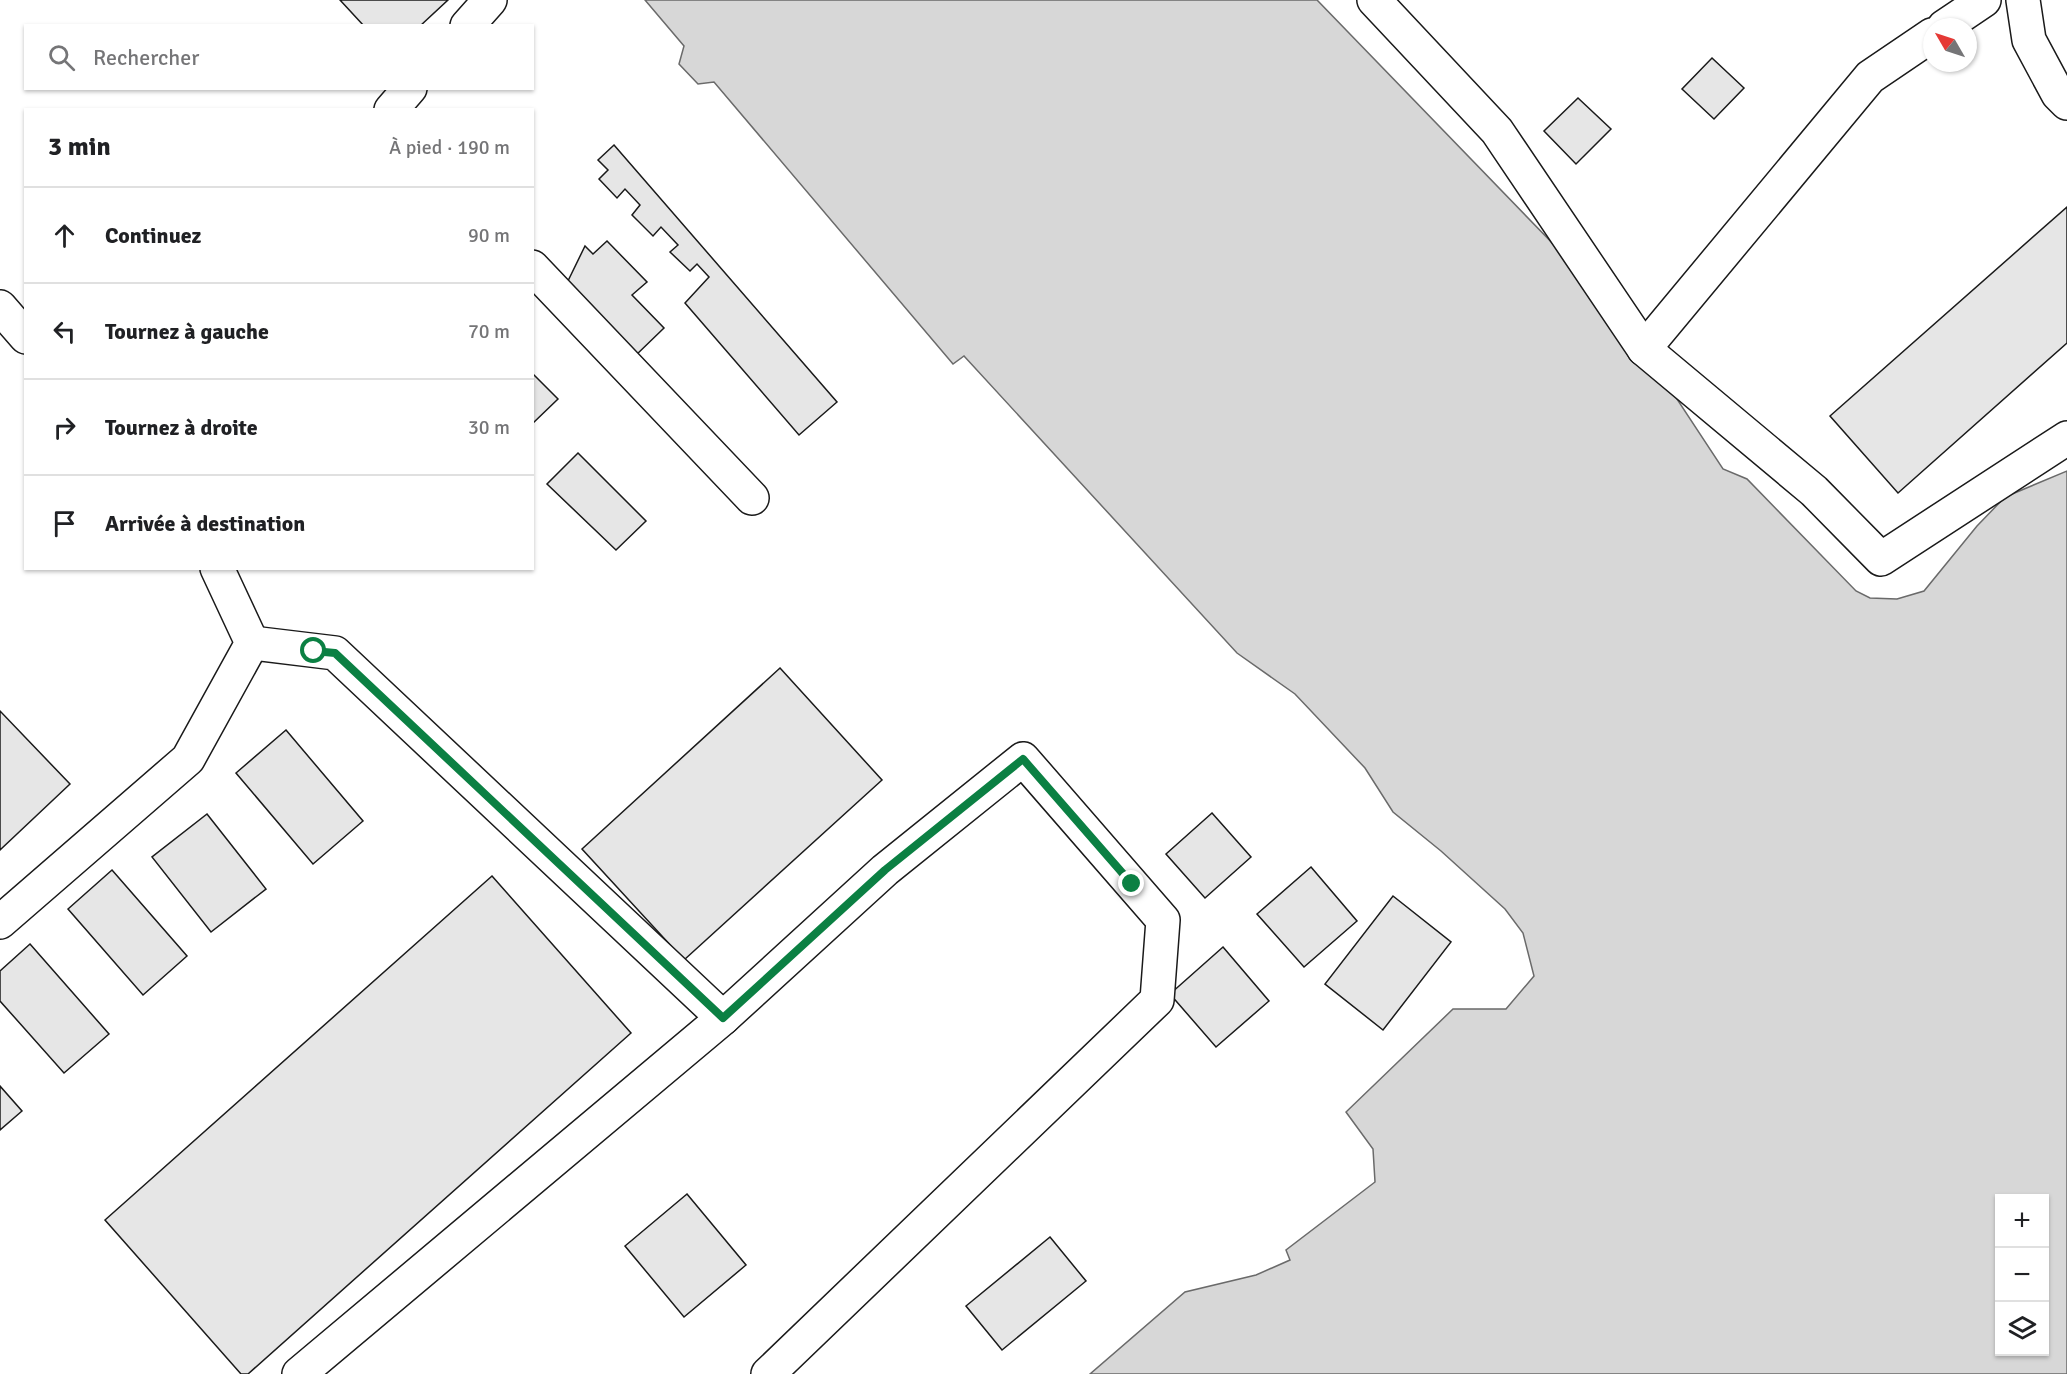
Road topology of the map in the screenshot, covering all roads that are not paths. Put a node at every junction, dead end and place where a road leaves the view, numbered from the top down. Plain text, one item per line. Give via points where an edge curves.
1 (490, 0) edge
2 (1374, 0) edge
3 (1984, 0) edge
4 (2023, 0) edge
5 (1957, 18) edge
6 (469, 24) edge
7 (1923, 41) edge
8 (408, 90) edge
9 (2067, 103) edge
10 (393, 108) edge
11 (534, 269) edge
12 (0, 307) edge
13 (24, 335) edge
14 (1644, 349) junction
15 (2067, 438) edge
16 (752, 498) dead end
17 (218, 570) edge
18 (252, 643) junction
19 (0, 921) edge
20 (723, 1018) junction
21 (299, 1374) edge
22 (768, 1374) edge

1 - 6 street
2 - 14 street via 1497,131
3 - 5 street
4 - 9 street via 2029,40 2058,94
7 - 14 street via 1870,77
8 - 10 street
11 - 16 street
12 - 13 street
14 - 15 street via 1814,491 1881,559
17 - 18 street
18 - 19 street via 188,759
18 - 20 street via 335,653
20 - 21 street
20 - 22 street via 885,870 1023,759 1164,920 1157,1000

